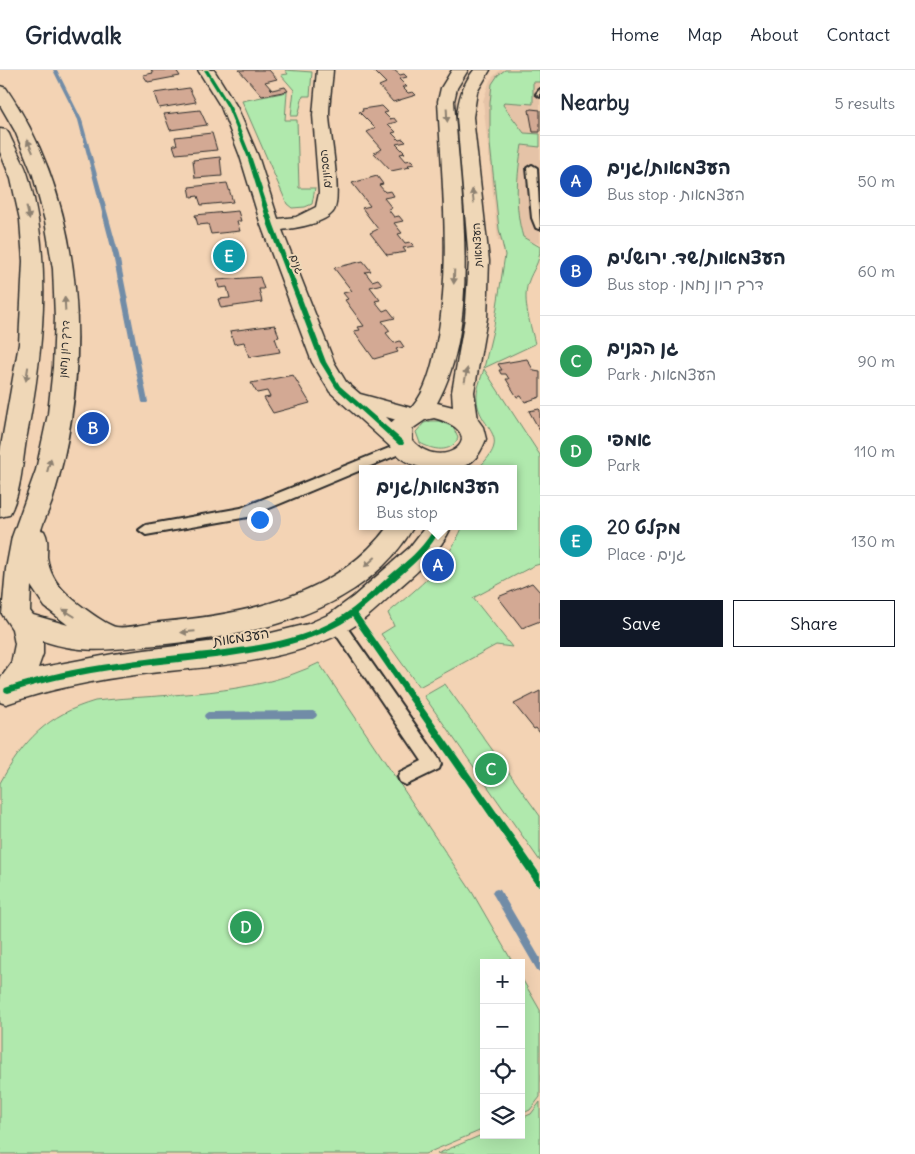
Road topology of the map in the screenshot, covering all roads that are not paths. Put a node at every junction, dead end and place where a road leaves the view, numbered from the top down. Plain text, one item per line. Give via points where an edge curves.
1 (206, 70) edge
2 (325, 70) edge
3 (460, 70) edge
4 (482, 70) edge
5 (0, 91) edge
6 (0, 134) edge
7 (532, 168) dead end
8 (271, 226) junction
9 (540, 226) edge
10 (350, 398) junction
11 (416, 414) junction
12 (467, 423) junction
13 (408, 453) edge
14 (375, 465) edge
15 (453, 465) edge
16 (359, 471) edge
17 (40, 500) junction
18 (0, 508) edge
19 (146, 530) dead end
20 (400, 530) edge
21 (437, 530) edge
22 (14, 614) edge
23 (336, 623) junction
24 (111, 638) junction
25 (4, 693) edge
26 (406, 777) dead end

1 - 8 street, גנים via 229,107
2 - 8 street, הסביונים via 321,115 328,193 325,210 300,222
3 -> 11 street, העצמאות via 449,88 446,101 454,257 452,319 437,386 430,401
12 -> 4 street, העצמאות via 464,392 476,318 479,261 465,117 466,100 475,77
17 -> 5 street, דרך רון נחמן via 51,459 62,381 66,318 64,277 53,211 40,172 19,122
6 -> 18 street via 20,177 29,220 33,283 28,366
7 - 9 lane
8 - 10 street, גנים via 316,347 338,387
10 - 11 street
10 - 13 street, גנים
11 - 12 street via 446,412
11 - 13 street via 403,422 400,430
12 - 15 street via 475,440 472,449
13 - 14 lane
13 - 15 street via 432,462
16 - 19 lane via 243,513
17 - 22 street, דרך רון נחמן via 24,542
24 -> 17 street via 63,609 43,585 33,561
20 -> 24 street, העצמאות via 367,566 330,592 263,619 209,630
21 - 23 street, העצמאות via 413,561
22 - 24 street, העצמאות via 54,634 82,639
22 - 25 street, דרך רון נחמן via 30,640 29,657 22,674
23 - 25 street, העצמאות via 300,638 264,647 76,671 36,680
23 - 26 lane via 433,764

